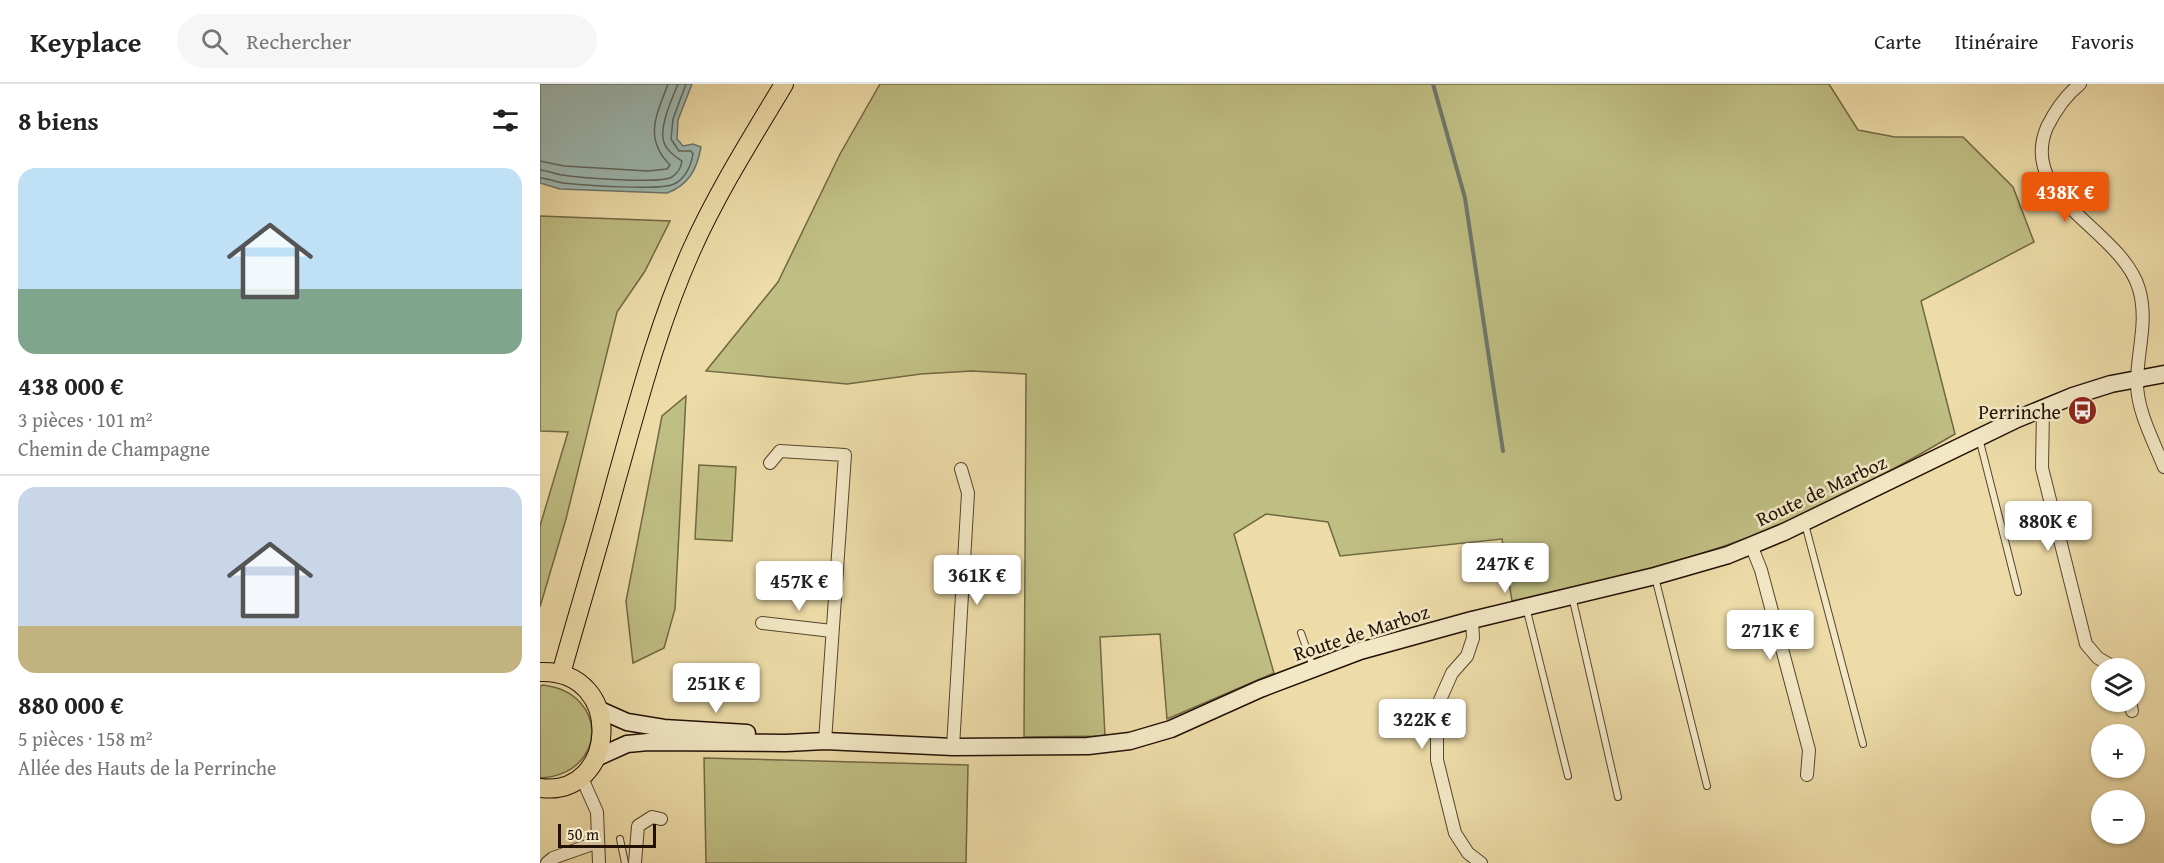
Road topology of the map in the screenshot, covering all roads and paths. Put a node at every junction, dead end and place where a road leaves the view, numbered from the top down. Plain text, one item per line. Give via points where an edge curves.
1 (784, 84) edge
2 (2080, 84) edge
3 (2164, 374) edge
4 (2137, 379) junction
5 (2043, 409) junction
6 (1979, 438) junction
7 (770, 463) dead end
8 (2164, 467) edge
9 (961, 469) dead end
10 (1804, 522) junction
11 (1751, 545) junction
12 (1654, 576) junction
13 (2018, 592) dead end
14 (1572, 595) junction
15 (1526, 606) junction
16 (1472, 620) junction
17 (762, 623) dead end
18 (832, 631) junction
19 (1301, 633) dead end
20 (2098, 658) edge
21 (1313, 667) junction
22 (540, 672) edge
23 (561, 674) junction
24 (600, 710) junction
25 (825, 741) junction
26 (1863, 744) dead end
27 (953, 747) junction
28 (596, 758) junction
29 (1807, 775) dead end
30 (580, 776) junction
31 (1568, 776) dead end
32 (1707, 786) dead end
33 (542, 791) edge
34 (1618, 797) dead end
35 (661, 819) dead end
36 (621, 839) dead end
37 (598, 842) junction
38 (547, 863) edge
39 (599, 863) edge
40 (625, 863) edge
41 (635, 863) edge
42 (1481, 863) edge

1 - 23 main road via 709,214 668,308
2 - 4 street via 2051,119 2044,134 2042,160 2050,182 2063,199 2122,259 2136,279 2144,328
3 - 4 main road, Route de Marboz
4 - 5 main road, Route de Marboz via 2111,384
4 - 8 street via 2138,396
5 - 6 main road, Route de Marboz
5 - 20 street via 2042,468 2086,644
6 - 10 main road, Route de Marboz
6 - 13 lane
7 - 18 street via 780,452 845,455
9 - 27 street via 968,493
10 - 11 main road, Route de Marboz
10 - 26 lane
11 - 12 main road, Route de Marboz
11 - 29 street via 1809,750
12 - 14 main road, Route de Marboz
12 - 32 lane
14 - 15 main road, Route de Marboz
14 - 34 lane
15 - 16 main road, Route de Marboz
15 - 31 lane
16 - 21 main road, Route de Marboz
16 - 42 street via 1473,638 1467,656 1452,673 1440,700 1437,760 1455,833 1468,853
17 - 18 street
18 - 25 street
19 - 21 lane
21 - 27 main road, Route de Marboz via 1171,729 1130,741 1088,746
22 - 23 main road
23 - 24 main road via 585,687
24 - 25 main road, Route de Marboz via 627,722 664,728
24 - 28 main road via 602,742
25 - 27 main road, Route de Marboz
25 - 28 main road, Route de Marboz via 648,742 627,744
28 - 30 main road
30 - 33 main road
30 - 37 street via 597,812
35 - 41 street via 652,817 638,826
36 - 40 lane
37 - 38 street
37 - 39 street

